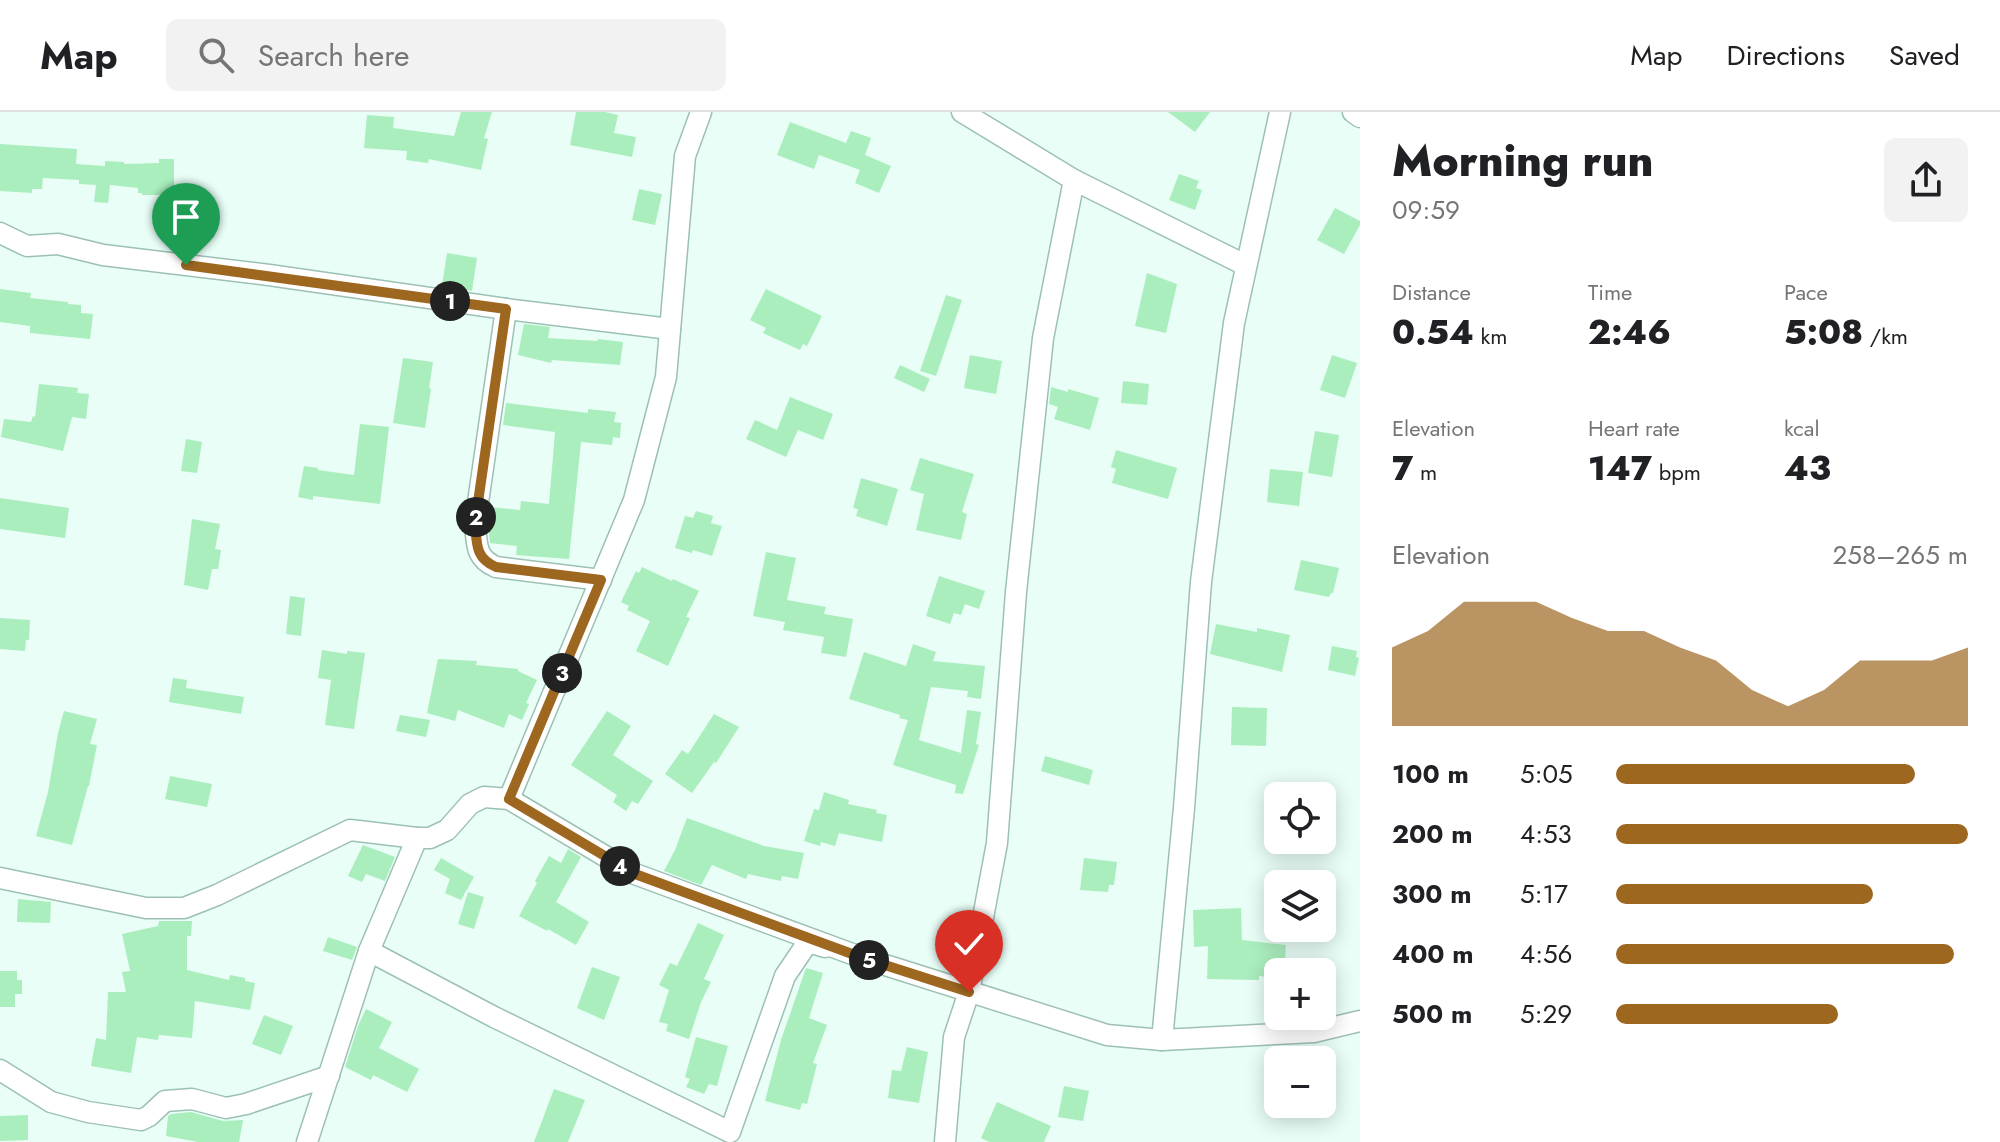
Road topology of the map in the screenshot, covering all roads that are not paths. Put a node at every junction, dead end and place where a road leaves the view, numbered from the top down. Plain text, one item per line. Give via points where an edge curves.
1 (701, 112) edge
2 (962, 112) edge
3 (1280, 112) edge
4 (1353, 112) edge
5 (1360, 117) edge
6 (985, 118) edge
7 (1074, 180) junction
8 (0, 233) edge
9 (1245, 267) junction
10 (506, 309) junction
11 (670, 329) junction
12 (601, 580) junction
13 (509, 799) junction
14 (417, 838) junction
15 (0, 878) edge
16 (369, 951) junction
17 (863, 958) junction
18 (969, 992) junction
19 (1360, 1021) edge
20 (1162, 1040) junction
21 (0, 1070) edge
22 (329, 1076) junction
23 (307, 1142) edge
24 (945, 1142) edge

1 - 11 street via 685,156
2 - 6 street
3 - 9 street
4 - 5 street
6 - 7 street
7 - 9 street
7 - 18 street via 1043,338 997,843
8 - 10 street via 27,246 58,244 103,255
9 - 20 street via 1201,582
10 - 11 street
10 - 12 street via 475,523 477,549 496,567
11 - 12 street via 666,377 634,500
12 - 13 street
13 - 14 street via 484,797 470,804 447,830
13 - 17 street via 635,874
14 - 15 street via 350,830 184,908 146,908
14 - 16 street
16 - 17 street via 730,1132 785,976 808,942
16 - 22 street
17 - 18 street
18 - 20 street via 1107,1035
18 - 24 street via 954,1037
19 - 20 street via 1314,1032
21 - 22 street via 51,1102 141,1120 165,1101 192,1099 226,1108
22 - 23 street

